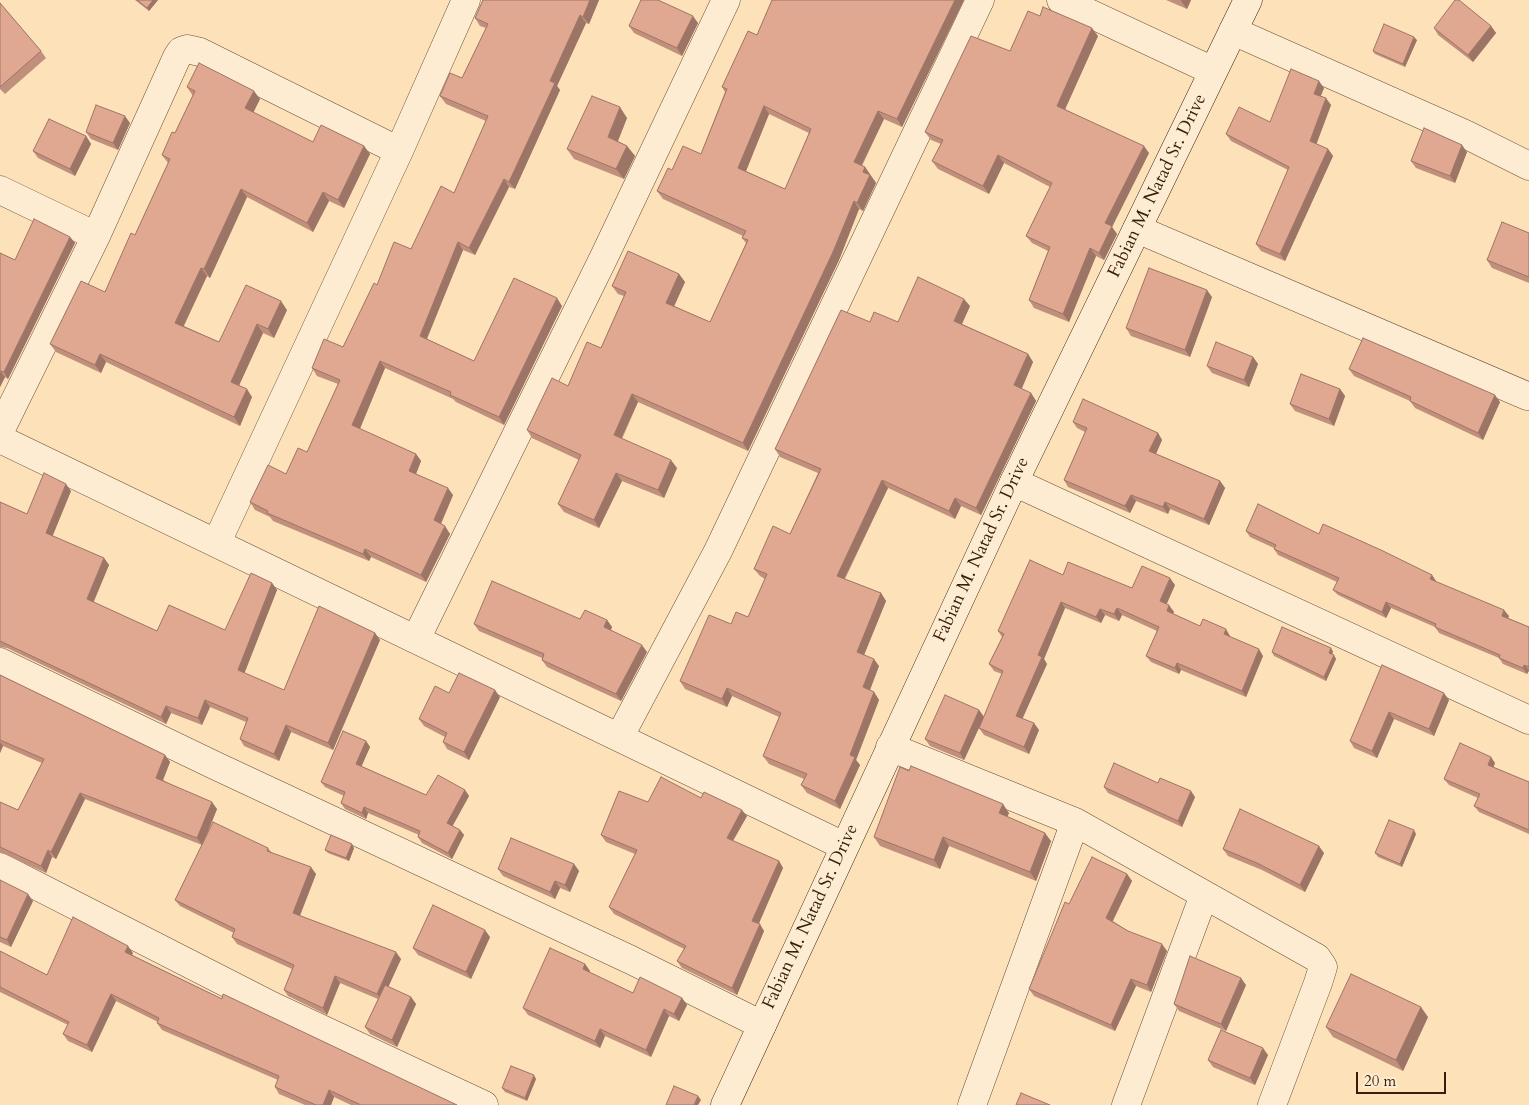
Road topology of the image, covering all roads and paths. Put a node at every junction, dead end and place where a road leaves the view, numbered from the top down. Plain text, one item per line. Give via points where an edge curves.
1 (466, 0) edge
2 (726, 0) edge
3 (980, 0) edge
4 (1061, 0) edge
5 (1248, 0) edge
6 (1233, 31) junction
7 (1213, 71) junction
8 (399, 151) junction
9 (1529, 166) edge
10 (0, 190) edge
11 (1137, 228) junction
12 (96, 236) junction
13 (1527, 396) dead end
14 (0, 431) edge
15 (0, 439) edge
16 (1014, 482) junction
17 (217, 542) junction
18 (416, 639) junction
19 (0, 662) edge
20 (1529, 720) edge
21 (620, 736) junction
22 (890, 747) junction
23 (1075, 822) junction
24 (844, 846) junction
25 (0, 867) edge
26 (1204, 895) junction
27 (762, 1025) junction
28 (484, 1105) edge
29 (725, 1105) edge
30 (972, 1105) edge
31 (1126, 1105) edge
32 (1272, 1105) edge

1 - 8 street
2 - 18 street
3 - 21 street via 718,552
4 - 7 street
5 - 6 street, Fabian M. Natad Sr. Drive
6 - 7 street, Fabian M. Natad Sr. Drive
6 - 9 street via 1465,134
7 - 11 street, Fabian M. Natad Sr. Drive
8 - 12 street via 200,52 187,49 177,57
8 - 17 street
10 - 12 street
11 - 13 street
11 - 16 street, Fabian M. Natad Sr. Drive
12 - 14 street
15 - 17 street
16 - 20 street
16 - 22 street, Fabian M. Natad Sr. Drive
17 - 18 street
18 - 21 street
19 - 27 street
21 - 24 street
22 - 23 street
22 - 24 street, Fabian M. Natad Sr. Drive
23 - 26 street
23 - 30 street
24 - 27 street, Fabian M. Natad Sr. Drive
25 - 28 street via 272,1006
26 - 31 street
26 - 32 street via 1317,958 1323,967
27 - 29 street, Fabian M. Natad Sr. Drive

